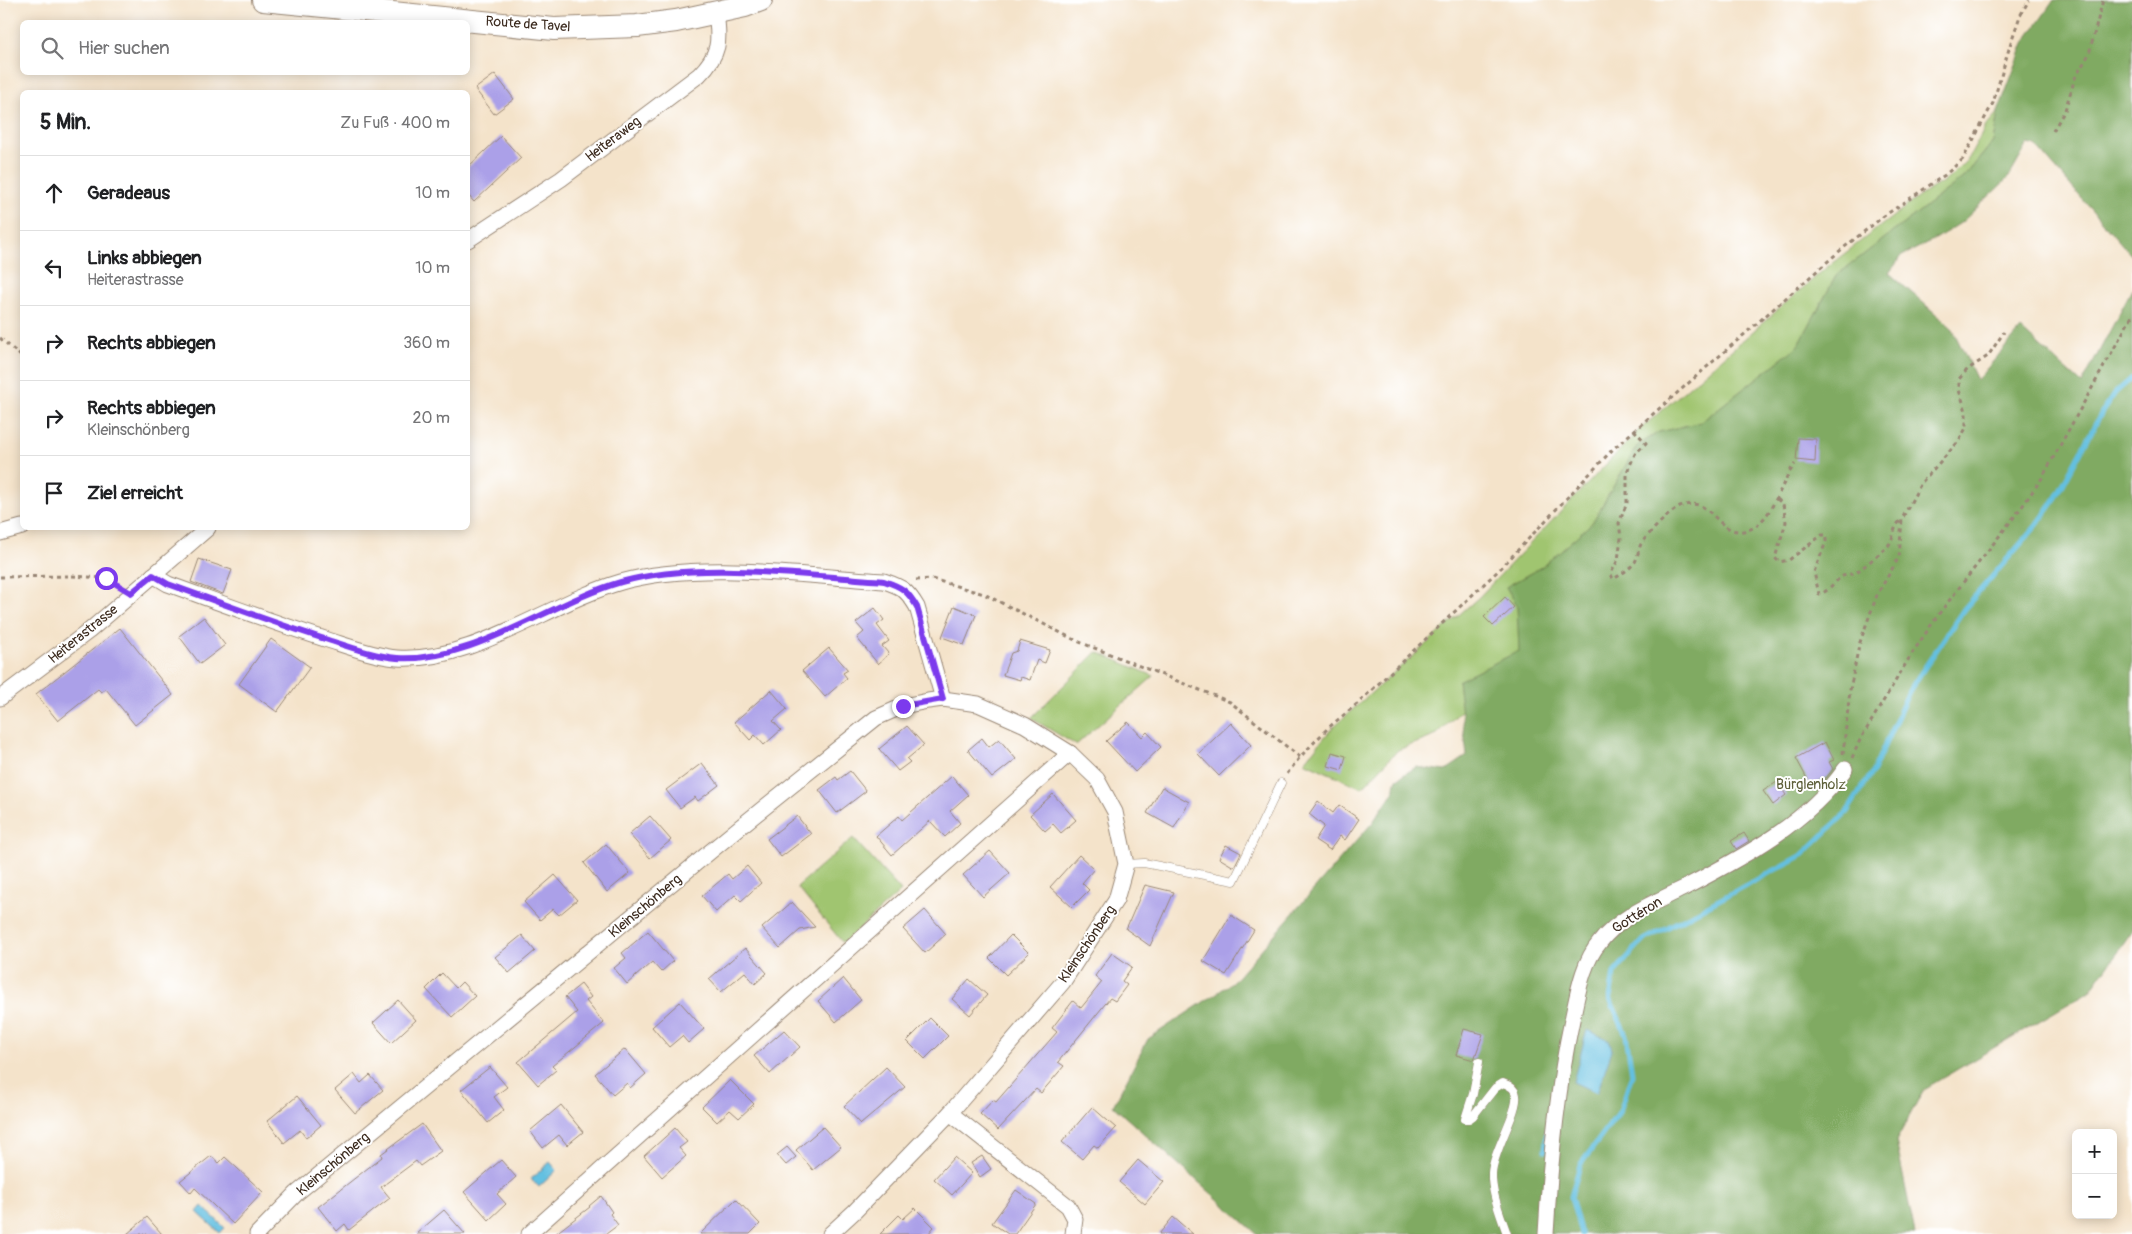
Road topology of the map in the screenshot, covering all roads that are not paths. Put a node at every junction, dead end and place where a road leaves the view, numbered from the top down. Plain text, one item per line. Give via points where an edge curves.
1 (761, 0) edge
2 (276, 1) edge
3 (716, 13) junction
4 (465, 20) edge
5 (470, 21) edge
6 (470, 239) edge
7 (20, 528) edge
8 (206, 530) edge
9 (0, 533) edge
10 (153, 575) junction
11 (0, 698) edge
12 (943, 699) junction
13 (1070, 753) junction
14 (1845, 769) road end
15 (1281, 783) road end
16 (1126, 864) junction
17 (1479, 1062) dead end
18 (950, 1113) junction
19 (258, 1234) edge
20 (529, 1234) edge
21 (830, 1234) edge
22 (1073, 1234) edge
23 (1507, 1234) edge
24 (1546, 1234) edge

1 - 3 main road, Route de Tavel
2 - 4 main road, Route de Tavel
3 - 5 main road, Route de Tavel via 637,26 554,29
3 - 6 street, Heiteraweg via 718,47 715,56 699,75 561,179
7 - 9 street
8 - 10 street, Heiterastrasse
10 - 11 street, Heiterastrasse via 88,631
10 - 12 street via 168,584 312,635 396,658 422,658 455,651 588,594 621,582 656,575 699,572 884,581 901,587 917,607
12 - 13 street, Kleinschönberg via 978,704 1025,725
12 - 19 street, Kleinschönberg via 903,706 876,718 297,1193
13 - 16 street, Kleinschönberg via 1097,779 1116,812
13 - 20 street
14 - 24 street, Gottéron via 1814,805 1790,826 1626,919 1599,942 1580,983 1568,1039 1551,1155
15 - 16 lane via 1234,881 1144,863
16 - 18 street, Kleinschönberg via 1116,900 1062,982
17 - 23 lane via 1465,1119 1473,1116 1495,1088 1503,1083 1513,1088 1516,1095 1492,1175
18 - 21 street, Kleinschönberg
18 - 22 street via 1068,1206 1075,1220

